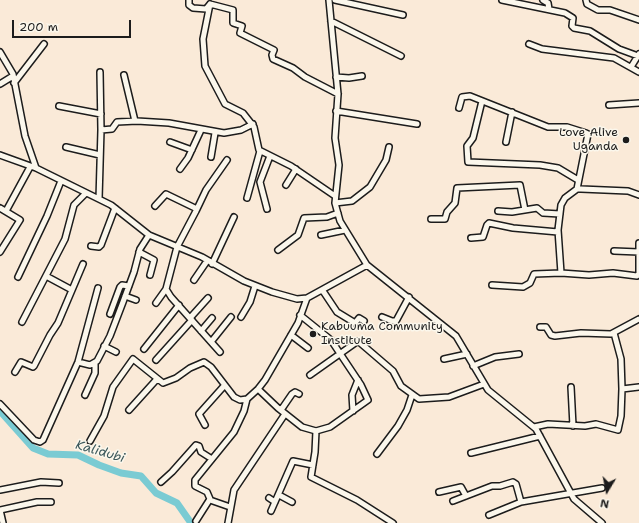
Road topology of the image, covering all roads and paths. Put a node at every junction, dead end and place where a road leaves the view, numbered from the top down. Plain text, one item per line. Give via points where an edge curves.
1 (188, 0) edge
2 (330, 0) edge
3 (335, 0) edge
4 (502, 0) edge
5 (543, 0) edge
6 (586, 0) edge
7 (210, 4) junction
8 (549, 9) junction
9 (403, 15) dead end
10 (639, 20) edge
11 (331, 21) junction
12 (44, 44) dead end
13 (529, 44) dead end
14 (0, 52) edge
15 (639, 55) edge
16 (401, 56) dead end
17 (632, 67) junction
18 (100, 72) dead end
19 (639, 72) edge
20 (124, 75) dead end
21 (13, 76) junction
22 (362, 76) dead end
23 (336, 77) junction
24 (14, 82) junction
25 (0, 84) edge
26 (338, 94) junction
27 (482, 101) junction
28 (639, 103) edge
29 (59, 106) dead end
30 (609, 106) dead end
31 (459, 108) dead end
32 (336, 111) junction
33 (512, 112) junction
34 (101, 114) junction
35 (135, 121) junction
36 (253, 124) junction
37 (417, 124) dead end
38 (102, 130) junction
39 (201, 130) junction
40 (215, 133) junction
41 (170, 142) dead end
42 (506, 142) dead end
43 (66, 147) dead end
44 (389, 147) dead end
45 (192, 150) junction
46 (260, 151) junction
47 (0, 155) edge
48 (100, 155) junction
49 (270, 156) junction
50 (211, 157) dead end
51 (227, 160) dead end
52 (33, 168) junction
53 (180, 169) dead end
54 (296, 169) junction
55 (578, 180) junction
56 (60, 181) junction
57 (286, 185) dead end
58 (577, 189) junction
59 (86, 193) junction
60 (639, 195) edge
61 (335, 196) junction
62 (247, 198) dead end
63 (99, 199) junction
64 (335, 203) junction
65 (155, 206) dead end
66 (0, 208) edge
67 (115, 208) junction
68 (197, 209) junction
69 (267, 209) dead end
70 (525, 210) junction
71 (6, 211) junction
72 (498, 211) dead end
73 (338, 213) junction
74 (560, 214) junction
75 (234, 217) dead end
76 (431, 219) dead end
77 (345, 230) junction
78 (558, 232) junction
79 (149, 235) junction
80 (321, 235) dead end
81 (471, 238) dead end
82 (639, 243) edge
83 (91, 246) dead end
84 (177, 247) junction
85 (278, 250) dead end
86 (614, 251) dead end
87 (0, 252) edge
88 (139, 252) junction
89 (639, 252) edge
90 (210, 262) junction
91 (83, 264) dead end
92 (367, 265) junction
93 (561, 273) junction
94 (150, 275) dead end
95 (46, 276) junction
96 (18, 277) dead end
97 (194, 280) dead end
98 (492, 285) dead end
99 (129, 286) junction
100 (255, 286) junction
101 (98, 288) dead end
102 (166, 289) junction
103 (72, 290) junction
104 (323, 291) junction
105 (125, 296) junction
106 (208, 298) dead end
107 (307, 298) junction
108 (409, 298) junction
109 (136, 300) dead end
110 (156, 303) dead end
111 (179, 305) junction
112 (110, 314) dead end
113 (300, 316) junction
114 (231, 317) dead end
115 (241, 317) dead end
116 (382, 317) dead end
117 (212, 318) dead end
118 (191, 319) junction
119 (639, 319) edge
120 (364, 321) dead end
121 (22, 322) dead end
122 (540, 327) dead end
123 (200, 331) junction
124 (614, 333) junction
125 (291, 335) junction
126 (211, 342) junction
127 (104, 346) junction
128 (308, 348) dead end
129 (144, 349) dead end
130 (116, 352) dead end
131 (220, 352) dead end
132 (467, 354) junction
133 (519, 354) dead end
134 (340, 355) junction
135 (444, 359) dead end
136 (156, 360) dead end
137 (78, 362) junction
138 (94, 364) junction
139 (473, 366) junction
140 (15, 372) dead end
141 (310, 375) dead end
142 (157, 380) junction
143 (358, 380) junction
144 (484, 384) junction
145 (224, 386) junction
146 (571, 387) dead end
147 (639, 387) edge
148 (622, 388) junction
149 (258, 389) junction
150 (299, 394) dead end
151 (85, 395) dead end
152 (412, 395) junction
153 (246, 399) junction
154 (0, 404) edge
155 (129, 410) dead end
156 (353, 411) junction
157 (283, 412) junction
158 (205, 425) dead end
159 (573, 426) junction
160 (534, 427) junction
161 (316, 431) junction
162 (540, 436) junction
163 (90, 441) dead end
164 (471, 453) dead end
165 (376, 454) dead end
166 (212, 459) junction
167 (313, 465) junction
168 (161, 482) dead end
169 (59, 483) dead end
170 (602, 488) dead end
171 (0, 490) edge
172 (439, 492) dead end
173 (571, 493) junction
174 (279, 495) junction
175 (466, 496) junction
176 (269, 498) dead end
177 (210, 500) junction
178 (453, 501) dead end
179 (51, 502) dead end
180 (275, 502) junction
181 (292, 502) dead end
182 (521, 502) junction
183 (230, 507) junction
184 (271, 511) dead end
185 (0, 513) edge
186 (488, 515) dead end
187 (196, 521) dead end
188 (3, 523) edge
189 (228, 523) edge
190 (393, 523) edge
191 (601, 523) edge

1 - 7 street via 193,8 206,9
2 - 11 street
3 - 9 street
4 - 8 street
5 - 8 street via 548,3
6 - 10 street via 586,4 598,10 610,10
7 - 26 street via 233,10 233,23 242,26 240,32 274,50 273,59
7 - 36 street via 203,39 205,66 225,104 243,113
8 - 15 street via 572,17 574,28 590,31 619,49
11 - 16 street
11 - 23 street
12 - 24 street
13 - 17 street via 542,49 614,58
14 - 21 street
15 - 17 street
17 - 19 street
18 - 34 street
20 - 35 street
21 - 24 street
21 - 25 street
22 - 23 street
23 - 26 street
24 - 52 street
26 - 32 street
27 - 31 street via 464,95
27 - 33 street
27 - 55 street via 474,138 468,145 468,162 540,165 558,168
28 - 30 street
29 - 34 street
32 - 37 street
32 - 61 street via 335,138 339,165
33 - 42 street
33 - 55 street via 548,127 567,127 588,134
34 - 38 street
35 - 38 street via 117,122 112,129
35 - 39 street via 169,123
36 - 40 street via 233,132
36 - 46 street
38 - 48 street
39 - 40 street
39 - 45 street
40 - 50 street
41 - 45 street
43 - 48 street
44 - 64 street via 386,160 370,187 352,201
45 - 53 street
46 - 49 street
46 - 62 street
47 - 52 street
48 - 63 street
49 - 54 street
49 - 69 street via 260,182
51 - 68 street via 206,190
52 - 56 street
52 - 71 street
54 - 57 street
54 - 61 street
55 - 58 street
56 - 59 street
56 - 96 street via 47,216
58 - 60 street via 628,191
58 - 74 street via 563,200
59 - 63 street
59 - 95 street via 74,205 64,239
61 - 64 street
63 - 67 street
64 - 73 street
65 - 68 street via 166,194
66 - 71 street
67 - 79 street
67 - 83 street via 101,245
68 - 84 street
70 - 72 street
70 - 74 street via 537,208 543,213
70 - 76 street via 520,185 457,188 455,203 447,212 445,220
71 - 87 street via 20,220
73 - 77 street
73 - 85 street via 327,217 304,218 298,235
74 - 78 street
75 - 90 street
77 - 80 street
77 - 92 street
78 - 81 street via 489,223 483,238
78 - 93 street
79 - 84 street
79 - 88 street
82 - 89 street
84 - 90 street
84 - 102 street
86 - 89 street
88 - 94 street via 154,260
88 - 99 street
89 - 93 street via 637,276 613,273
90 - 97 street
90 - 100 street
91 - 103 street
92 - 104 street
92 - 108 street
93 - 98 street via 533,274 530,283 523,287
95 - 103 street
95 - 121 street
99 - 105 street
99 - 112 street via 120,287
100 - 107 street via 297,299
100 - 115 street via 250,302
101 - 137 street
102 - 110 street
102 - 111 street
103 - 140 street via 58,323 34,366 21,362
104 - 107 street
104 - 120 street via 337,312 355,323 359,318
105 - 109 street
105 - 127 street
106 - 118 street
107 - 113 street
108 - 116 street via 396,321
108 - 132 street via 456,336
111 - 118 street
111 - 129 street
113 - 125 street
113 - 134 street via 328,338
114 - 126 street
117 - 123 street
118 - 123 street
118 - 136 street
119 - 124 street
122 - 124 street via 546,328 555,336
123 - 126 street
124 - 148 street via 621,359
125 - 128 street
125 - 149 street
126 - 131 street
127 - 130 street
127 - 138 street
132 - 135 street
132 - 139 street
133 - 139 street via 495,357
134 - 141 street
134 - 143 street
134 - 152 street via 360,341 394,373 401,386
137 - 138 street
137 - 154 street via 40,442 28,434
138 - 151 street via 95,373
139 - 144 street
142 - 145 street via 163,383 204,362 211,367
142 - 155 street
142 - 163 street via 134,358 113,387 104,416
143 - 156 street via 352,395
143 - 156 street via 368,400
144 - 152 street via 449,397 421,399
144 - 160 street via 497,399
145 - 153 street via 237,399
145 - 158 street via 199,414
146 - 159 street
147 - 148 street
148 - 159 street via 618,430 598,424
149 - 153 street
149 - 157 street
150 - 157 street via 292,394
152 - 165 street via 398,426
153 - 166 street via 245,409 234,432
156 - 161 street via 330,427
157 - 161 street via 302,427
157 - 183 street via 234,490
159 - 160 street via 548,424
160 - 162 street
161 - 167 street
162 - 164 street
162 - 173 street
166 - 168 street via 196,445
166 - 177 street via 194,483 206,492
167 - 174 street via 293,461
167 - 190 street via 310,476 312,478 357,500
169 - 171 street via 41,482
170 - 173 street
172 - 175 street via 461,487
173 - 182 street
173 - 191 street via 578,504
174 - 180 street
174 - 181 street
175 - 178 street
175 - 182 street via 492,486 513,482 516,484
176 - 180 street
177 - 183 street
177 - 187 street
179 - 185 street via 37,502
180 - 184 street
182 - 186 street
183 - 189 street
185 - 188 street

